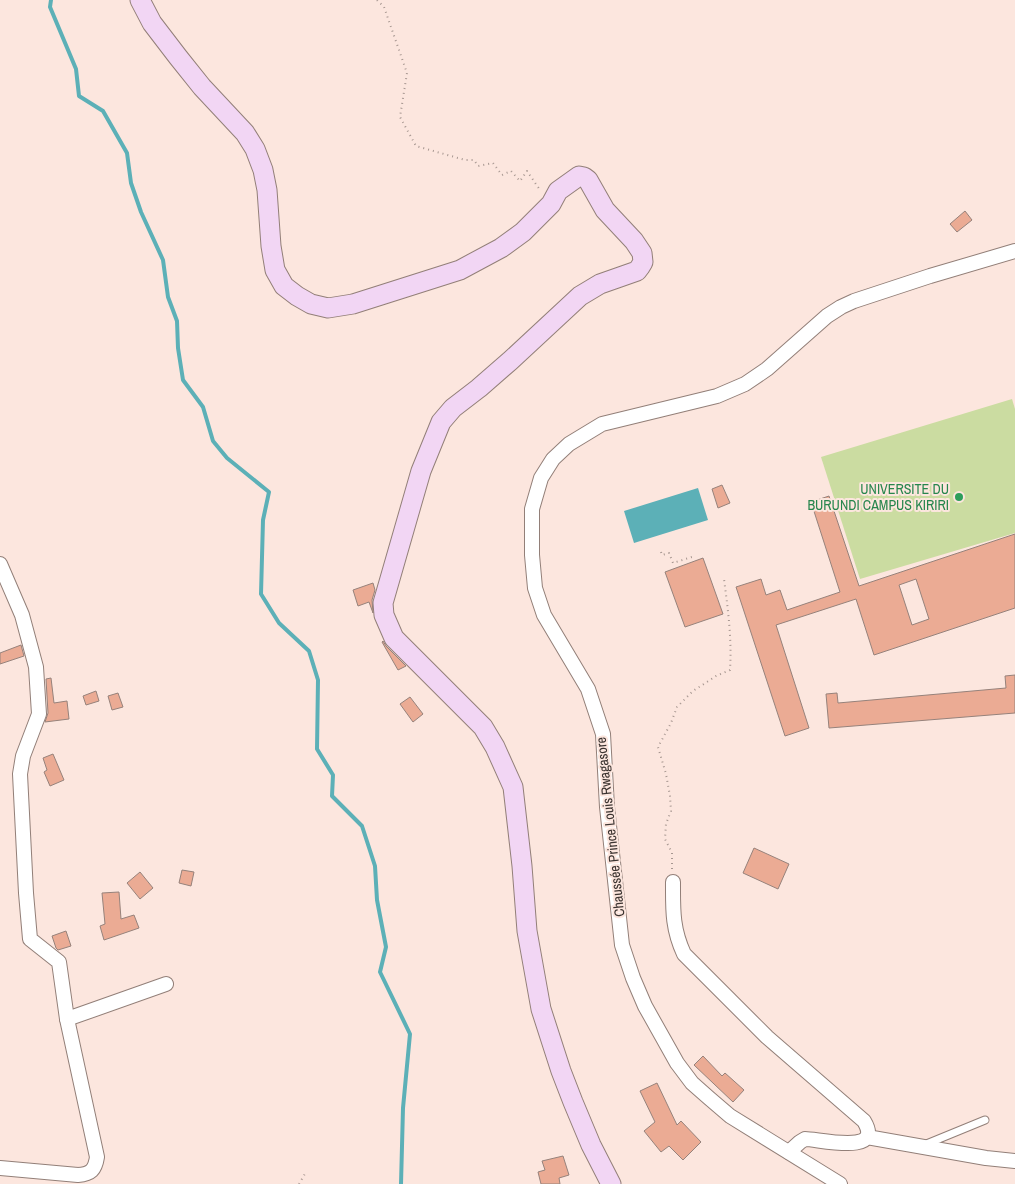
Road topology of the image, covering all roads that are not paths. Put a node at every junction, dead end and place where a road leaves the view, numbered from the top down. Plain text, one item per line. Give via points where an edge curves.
1 (140, 0) edge
2 (1015, 251) edge
3 (0, 564) edge
4 (673, 882) road end
5 (166, 984) dead end
6 (68, 1019) junction
7 (985, 1120) dead end
8 (866, 1137) junction
9 (919, 1147) junction
10 (789, 1152) junction
11 (1015, 1161) edge
12 (0, 1168) edge
13 (611, 1184) edge
14 (840, 1184) edge

1 - 13 street via 152,23 178,57 245,133 255,149 267,190 276,270 284,286 311,304 328,308 353,304 460,270 523,232 558,191 579,176 588,180 605,210 642,253 643,262 637,271 600,284 580,296 441,422 421,471 383,603 384,615 394,638 483,727 513,787 527,931 541,1010 572,1102
2 - 10 street, Chaussée Prince Louis Rwagasore via 841,307 767,369 717,396 602,424 569,444 553,459 541,478 532,509 535,588 544,615 588,689 602,734 622,945 633,978 668,1047 692,1083 730,1116
3 - 6 street via 22,615 36,668 39,714 23,756 20,774 30,939 59,962
4 - 8 street via 673,918 684,954 767,1036 864,1121 869,1132
5 - 6 street
6 - 12 street via 94,1140 96,1165 88,1174 78,1175
7 - 9 lane
8 - 9 street
8 - 10 street via 848,1144 805,1140
9 - 11 street
10 - 14 street, Chaussée Prince Louis Rwagasore

